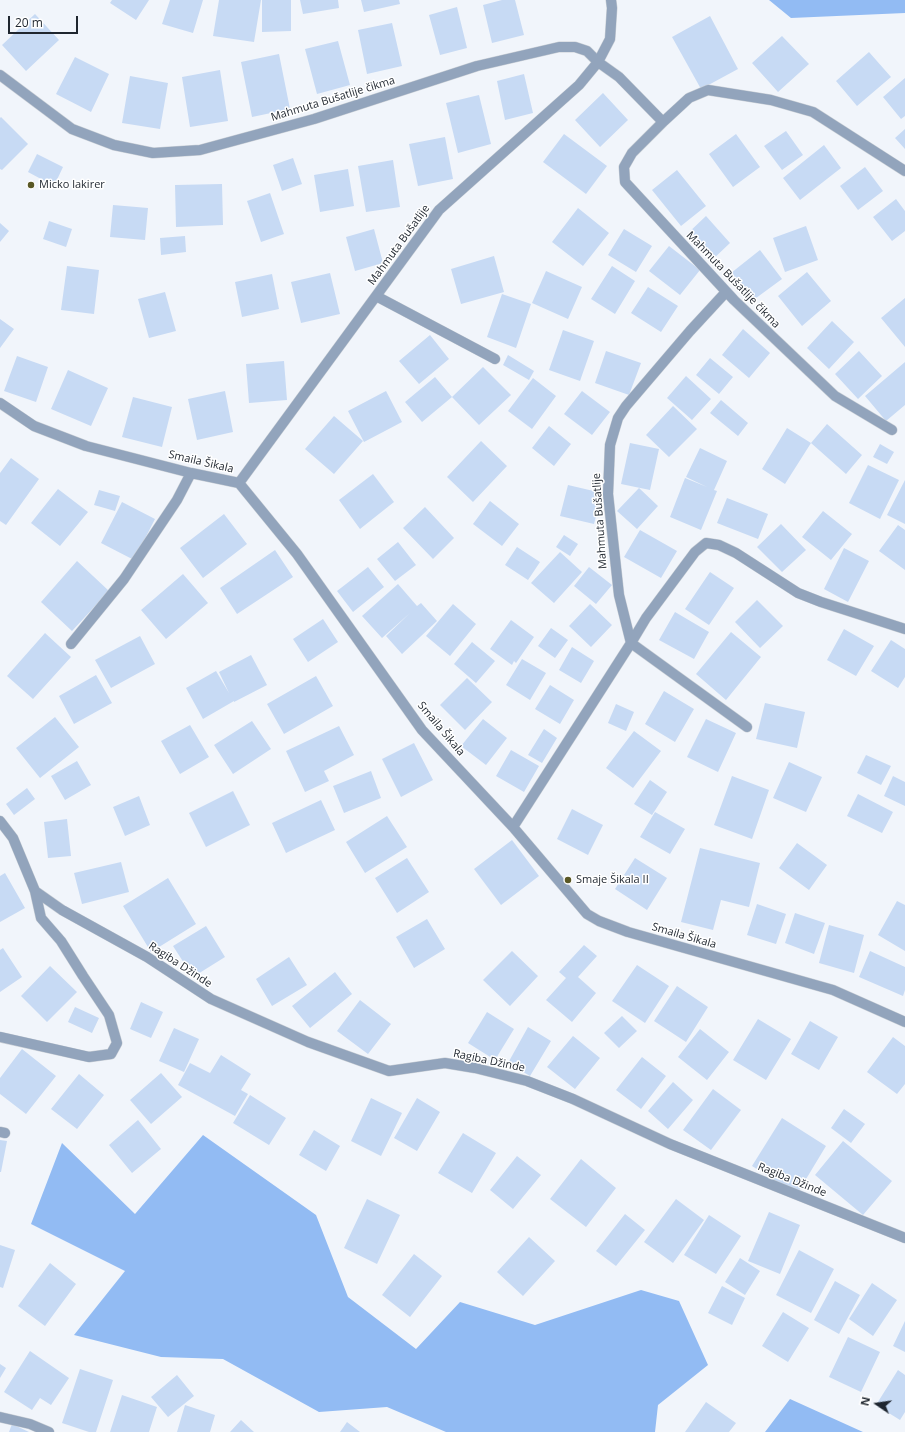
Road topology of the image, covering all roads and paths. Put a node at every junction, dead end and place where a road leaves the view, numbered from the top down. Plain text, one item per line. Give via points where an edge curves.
1 (611, 0) edge
2 (598, 62) junction
3 (0, 75) edge
4 (663, 122) junction
5 (905, 171) edge
6 (726, 292) junction
7 (376, 296) junction
8 (495, 359) dead end
9 (0, 403) edge
10 (892, 430) dead end
11 (192, 473) junction
12 (239, 483) junction
13 (905, 629) edge
14 (631, 643) junction
15 (71, 644) dead end
16 (747, 727) dead end
17 (0, 821) edge
18 (513, 827) junction
19 (35, 890) junction
20 (905, 1022) edge
21 (0, 1037) edge
22 (905, 1238) edge
23 (0, 1417) edge
24 (49, 1432) edge

1 - 2 street, Mahmuta Bušatlije via 610,39
2 - 3 street, Mahmuta Bušatlije čikma via 587,51 575,47 559,47 477,66 314,119 200,150 153,153 114,145 72,129
2 - 4 street, Mahmuta Bušatlije čikma via 619,77
2 - 7 street, Mahmuta Bušatlije via 579,85 439,210
4 - 5 street, Mahmuta Bušatlije čikma via 689,98 708,90 771,100 813,112
4 - 6 street, Mahmuta Bušatlije čikma via 632,153 624,168 625,182
6 - 10 street, Mahmuta Bušatlije čikma via 834,396
6 - 14 street, Mahmuta Bušatlije via 626,406 618,418 610,445 608,494 613,548 619,596
7 - 8 street
7 - 12 street, Mahmuta Bušatlije
9 - 11 street, Smaila Šikala via 34,426 86,446
11 - 12 street, Smaila Šikala
11 - 15 street via 124,579
12 - 18 street, Smaila Šikala via 297,554 422,730
13 - 14 street via 798,593 736,553 719,545 706,543 695,552 646,618
14 - 16 street
14 - 18 street
17 - 19 street via 13,838
18 - 20 street, Smaila Šikala via 587,914 599,921 628,932 833,990
19 - 21 street via 41,918 61,941 109,1015 117,1043 111,1054 89,1057
19 - 22 street, Ragiba Džinde via 62,910 147,957 211,999 308,1042 389,1071 445,1063 526,1081 573,1099 670,1144
23 - 24 street via 30,1424

